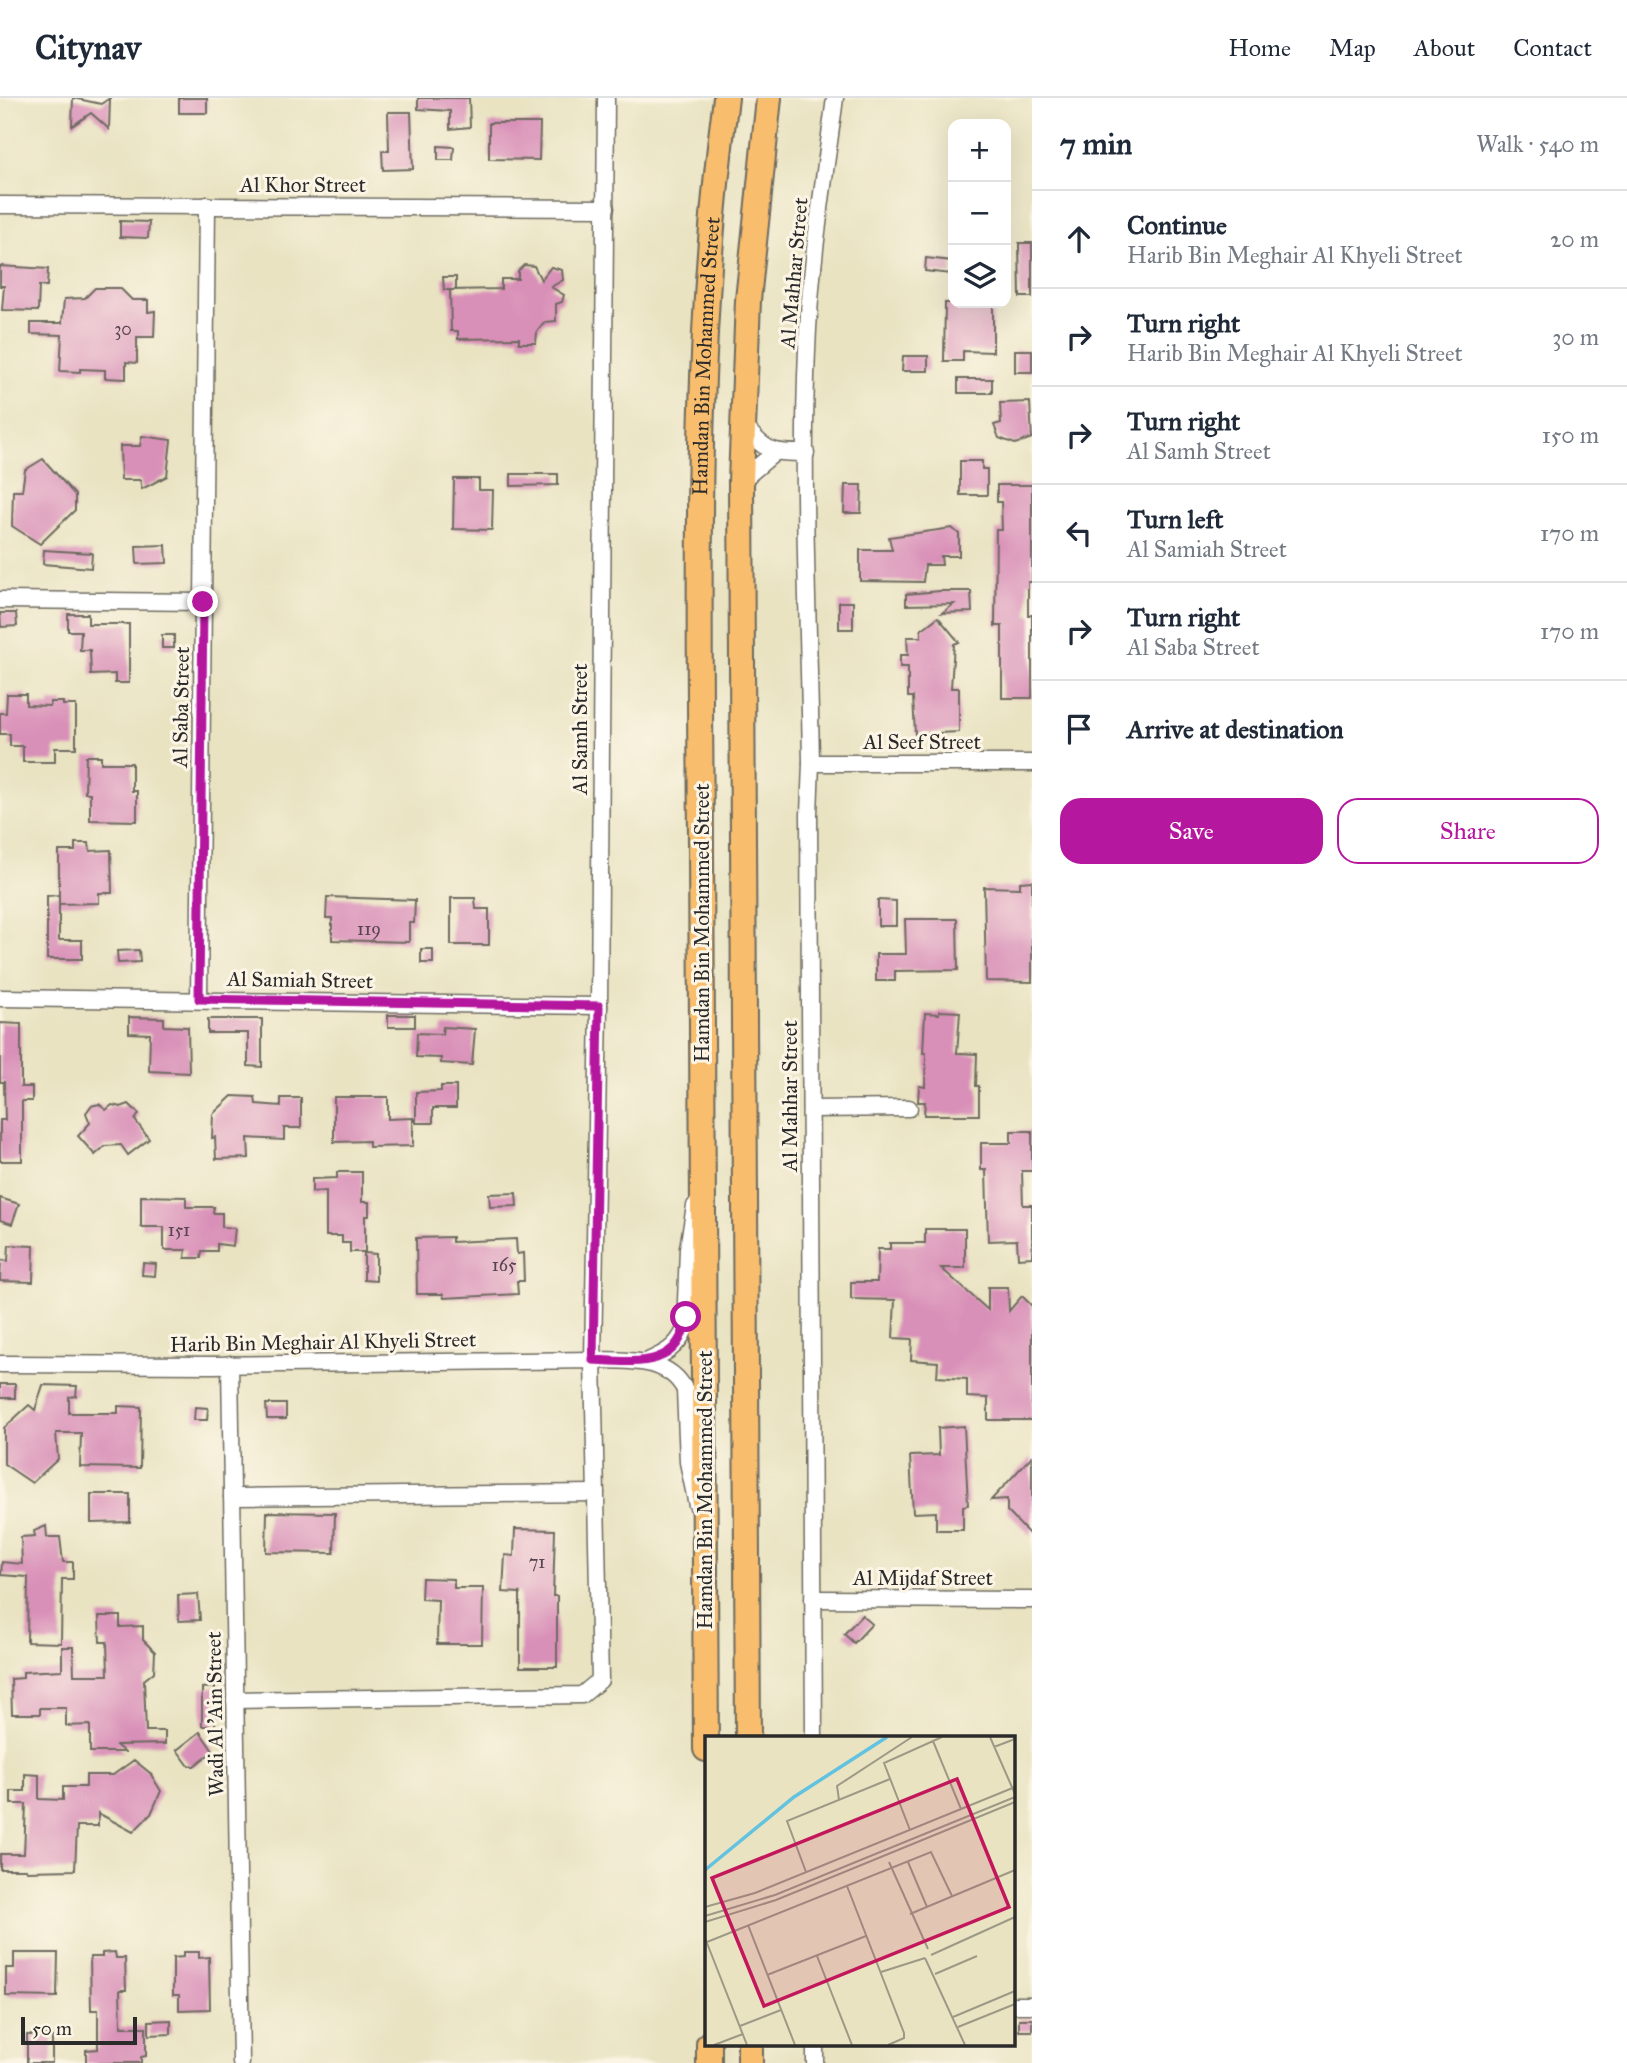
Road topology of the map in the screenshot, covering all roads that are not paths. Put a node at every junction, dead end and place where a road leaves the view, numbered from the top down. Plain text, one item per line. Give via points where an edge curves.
1 (606, 98) edge
2 (726, 98) edge
3 (769, 98) edge
4 (835, 98) edge
5 (0, 205) edge
6 (207, 205) junction
7 (606, 208) junction
8 (743, 424) junction
9 (774, 453) junction
10 (806, 453) junction
11 (741, 481) junction
12 (0, 600) edge
13 (203, 602) junction
14 (811, 763) junction
15 (1032, 763) edge
16 (0, 998) edge
17 (199, 999) junction
18 (599, 1006) junction
19 (909, 1108) dead end
20 (811, 1109) junction
21 (703, 1173) junction
22 (593, 1360) junction
23 (646, 1362) junction
24 (0, 1364) edge
25 (230, 1364) junction
26 (596, 1493) junction
27 (232, 1497) junction
28 (704, 1527) junction
29 (813, 1599) junction
30 (1032, 1600) edge
31 (235, 1700) junction
32 (706, 1736) edge
33 (748, 1736) edge
34 (814, 1736) edge
35 (1014, 2005) edge
36 (1032, 2005) edge
37 (241, 2063) edge

1 - 7 street, Al Samh Street
2 - 21 main road, Hamdan Bin Mohammed Street via 703,362 699,593
3 - 8 main road, Hamdan Bin Mohammed Street via 748,300
4 - 10 street, Al Mahhar Street via 809,325
5 - 6 street, Al Khor Street
6 - 7 street, Al Khor Street
6 - 13 street, Al Saba Street
7 - 18 street, Al Samh Street
8 - 9 street
8 - 11 main road, Hamdan Bin Mohammed Street
9 - 10 street
9 - 11 street
10 - 14 street, Al Mahhar Street
11 - 33 main road, Hamdan Bin Mohammed Street
12 - 13 street
13 - 17 street, Al Saba Street
14 - 15 street, Al Seef Street
14 - 20 street, Al Mahhar Street
16 - 17 street, Al Samiah Street
17 - 18 street, Al Samiah Street
18 - 22 street, Al Samh Street
19 - 20 street
20 - 29 street, Al Mahhar Street
21 - 23 street via 688,1248 685,1329 672,1349
21 - 28 main road, Hamdan Bin Mohammed Street
22 - 23 street, Harib Bin Meghair Al Khyeli Street
22 - 25 street, Harib Bin Meghair Al Khyeli Street
22 - 26 street, Al Samh Street
23 - 28 street, Harib Bin Meghair Al Khyeli Street via 672,1372 685,1390 689,1470
24 - 25 street, Harib Bin Meghair Al Khyeli Street
25 - 27 street, Wadi Al 'Ain Street
26 - 27 street
26 - 31 street, Al Samh Street via 600,1680 582,1695
27 - 31 street, Wadi Al 'Ain Street
28 - 32 main road, Hamdan Bin Mohammed Street
29 - 30 street, Al Mijdaf Street
29 - 34 street, Al Mahhar Street
31 - 37 street, Wadi Al 'Ain Street
35 - 36 street

